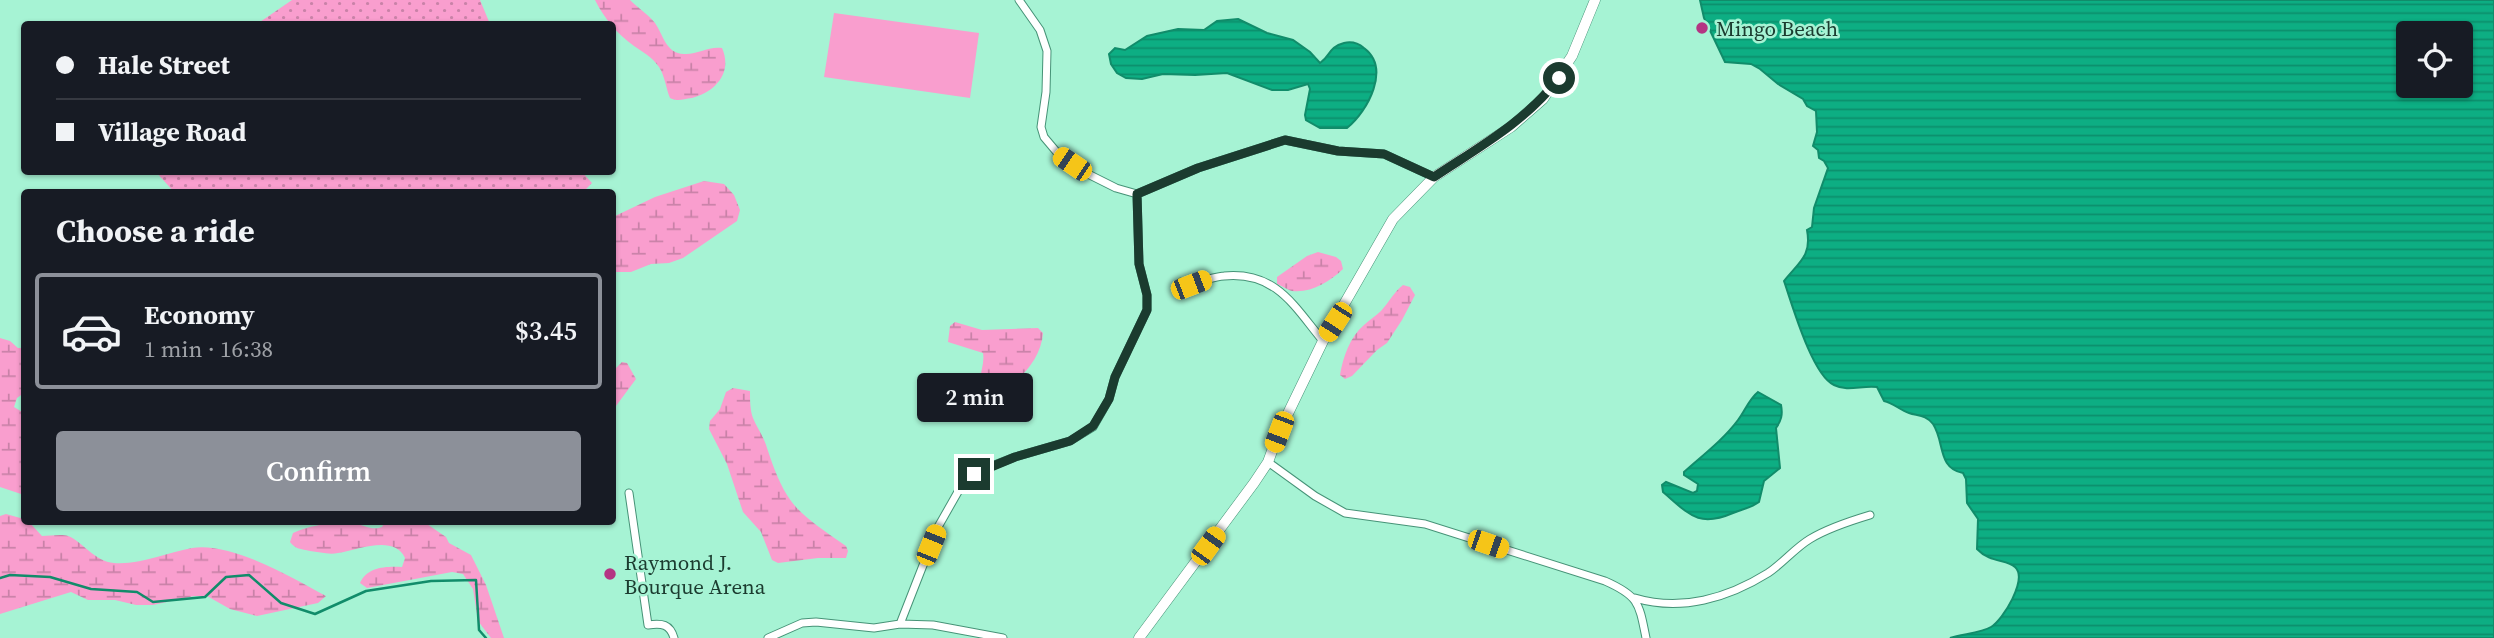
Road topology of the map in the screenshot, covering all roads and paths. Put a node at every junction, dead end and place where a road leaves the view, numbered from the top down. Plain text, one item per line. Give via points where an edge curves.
1 (1018, 0) edge
2 (1595, 0) edge
3 (1434, 177) junction
4 (1137, 194) junction
5 (1181, 282) dead end
6 (1323, 341) junction
7 (1268, 462) junction
8 (629, 493) dead end
9 (1870, 515) dead end
10 (1635, 598) junction
11 (900, 624) junction
12 (674, 638) edge
13 (768, 638) edge
14 (1003, 638) edge
15 (1139, 638) edge
16 (1646, 638) edge

1 - 4 street via 1040,30 1046,51 1044,137 1060,156 1088,174
2 - 3 main road via 1572,56 1542,99 1511,127
3 - 4 street via 1384,154 1285,140 1198,168
3 - 6 main road via 1392,219
4 - 11 street via 1139,264 1147,310 1109,399 1093,426 1070,441 1015,457 963,483 937,527
5 - 6 street via 1191,285 1226,275 1261,278 1287,297
6 - 7 main road
7 - 10 street via 1345,513 1426,524 1605,581
7 - 15 main road
8 - 12 street via 648,625 670,627
9 - 10 street via 1810,539 1769,572 1715,598 1675,604
10 - 16 street
11 - 13 street via 874,628 802,623
11 - 14 street

